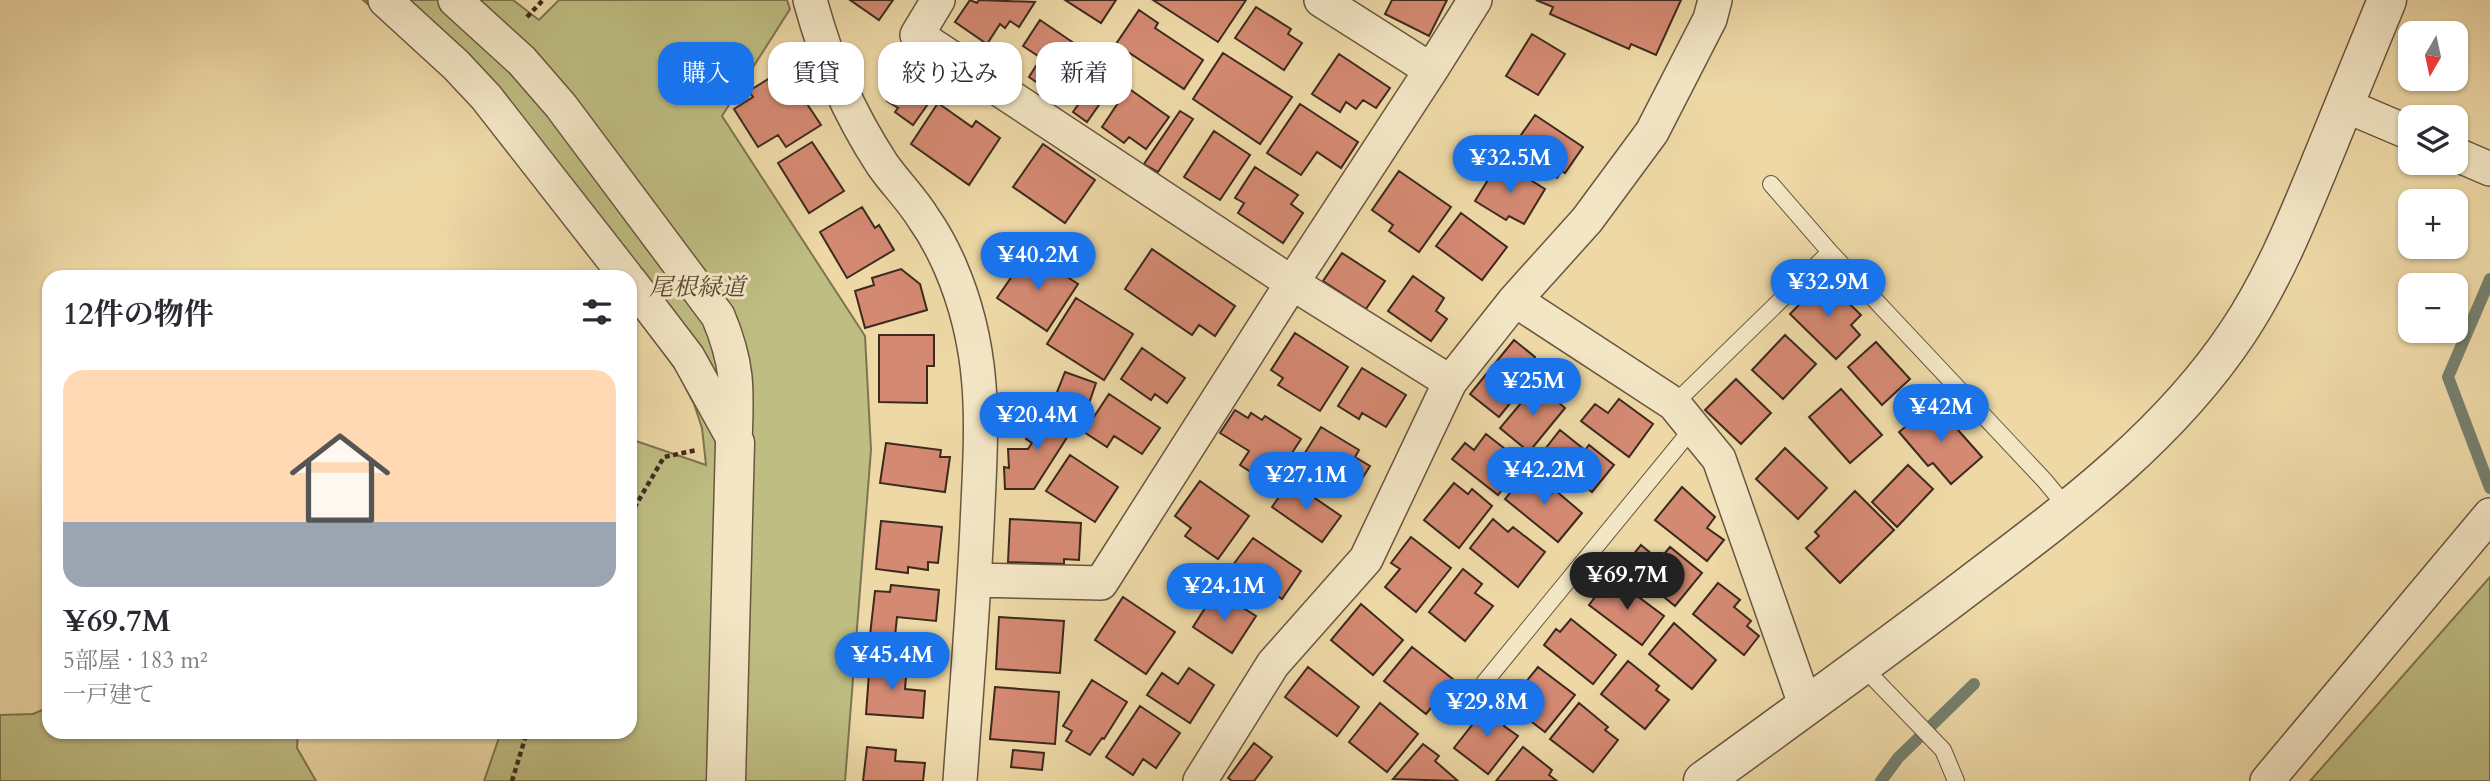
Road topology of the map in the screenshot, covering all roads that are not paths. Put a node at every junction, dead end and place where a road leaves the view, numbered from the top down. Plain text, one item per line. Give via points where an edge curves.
1 (385, 0) edge
2 (810, 0) edge
3 (938, 0) edge
4 (1321, 0) edge
5 (1475, 0) edge
6 (1715, 0) edge
7 (2387, 0) edge
8 (457, 1) edge
9 (1431, 70) junction
10 (2344, 104) junction
11 (2398, 129) edge
12 (2468, 159) edge
13 (2490, 169) edge
14 (1771, 184) dead end
15 (623, 188) junction
16 (643, 214) junction
17 (581, 218) junction
18 (602, 245) junction
19 (1830, 252) junction
20 (621, 270) edge
21 (1292, 283) junction
22 (637, 290) edge
23 (1516, 300) junction
24 (1450, 382) junction
25 (1683, 416) junction
26 (735, 443) junction
27 (2069, 510) junction
28 (2490, 515) edge
29 (975, 580) junction
30 (1862, 666) junction
31 (1484, 683) dead end
32 (1806, 707) junction
33 (726, 781) edge
34 (960, 781) edge
35 (1200, 781) edge
36 (1703, 781) edge
37 (1956, 781) edge
38 (2267, 781) edge

1 - 17 street via 471,81
2 - 29 street via 847,107 884,167 924,218 966,310 982,402
3 - 21 street via 918,34
4 - 9 street
5 - 9 street
6 - 23 street via 1710,19 1652,132 1587,220
7 - 10 street
8 - 15 street via 522,61
9 - 21 street
10 - 11 street
10 - 27 street via 2293,229 2238,332 2146,442
12 - 13 street
14 - 19 lane
15 - 16 street
15 - 17 street via 609,209
16 - 18 street via 616,222
16 - 26 street via 718,316 730,345 737,379
17 - 18 street
18 - 20 street
19 - 25 lane
19 - 27 lane
21 - 24 street
21 - 29 street via 1101,583
22 - 26 street via 688,356
23 - 24 street
23 - 25 street
24 - 35 street via 1366,559 1273,664
25 - 31 lane
25 - 32 street via 1719,459
26 - 33 street
27 - 30 street
28 - 38 street
29 - 34 street
30 - 32 street
30 - 37 lane via 1943,750
32 - 36 street

